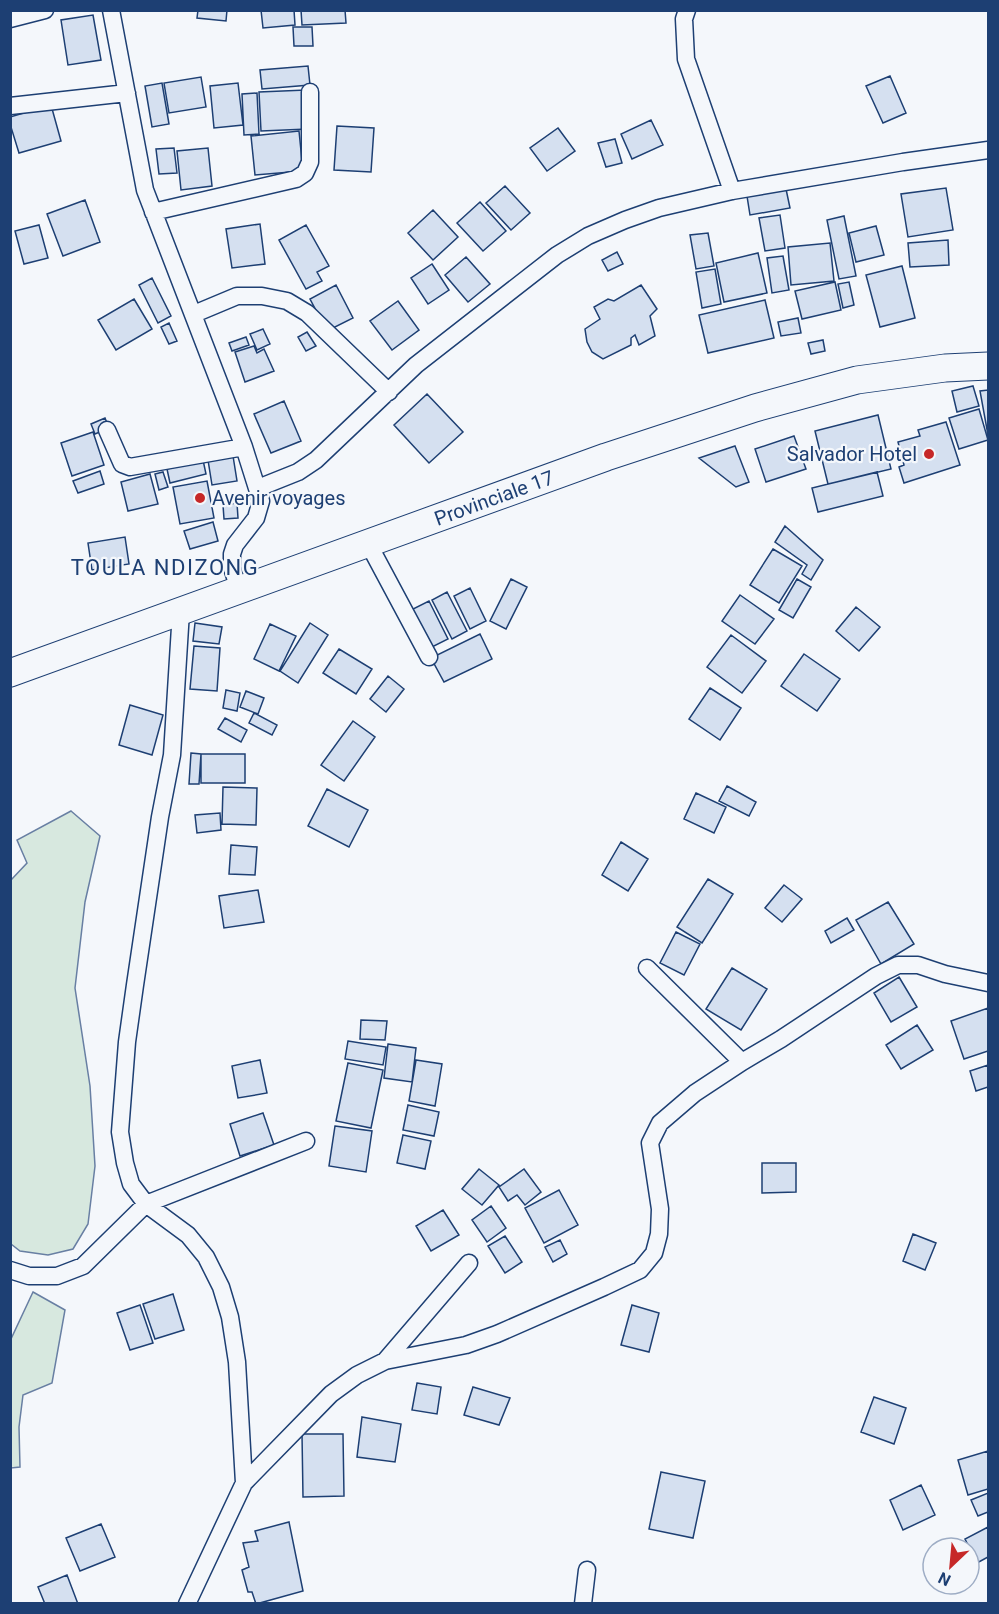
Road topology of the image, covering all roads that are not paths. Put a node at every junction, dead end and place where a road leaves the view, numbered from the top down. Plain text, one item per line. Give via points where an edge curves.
1 (45, 10) edge
2 (111, 10) edge
3 (687, 10) edge
4 (10, 19) edge
5 (310, 92) dead end
6 (127, 93) junction
7 (10, 106) edge
8 (988, 150) edge
9 (732, 191) junction
10 (153, 212) junction
11 (194, 314) junction
12 (988, 366) edge
13 (389, 392) junction
14 (107, 430) dead end
15 (244, 447) junction
16 (258, 488) junction
17 (368, 543) junction
18 (240, 589) junction
19 (181, 610) junction
20 (429, 657) dead end
21 (10, 673) edge
22 (647, 968) dead end
23 (988, 983) edge
24 (742, 1062) junction
25 (306, 1141) dead end
26 (146, 1204) junction
27 (469, 1263) dead end
28 (10, 1270) edge
29 (385, 1361) junction
30 (244, 1483) junction
31 (587, 1570) dead end
32 (187, 1604) edge
33 (583, 1604) edge

1 - 4 street
2 - 6 street
3 - 9 street via 686,59
5 - 10 street via 310,162 305,173 296,179
6 - 7 street
6 - 10 street via 145,190
8 - 9 street
9 - 13 street via 659,208 588,236 548,262 416,366
10 - 11 street
11 - 13 street via 237,296 286,301 307,313
11 - 15 street
12 - 17 main road, Provinciale 17 via 857,380 754,408
13 - 16 street via 316,460
14 - 15 street via 122,464 130,467
15 - 16 street
16 - 18 street via 261,501 256,518 232,555
17 - 18 main road, Provinciale 17
17 - 20 street
18 - 19 main road, Provinciale 17
19 - 21 main road, Provinciale 17
19 - 26 street via 172,755 127,1042 120,1132 131,1184
22 - 24 street
23 - 24 street via 918,965 898,965
24 - 29 street via 695,1093 660,1123 650,1143 660,1209 659,1234 654,1253 640,1270 497,1334 466,1345
25 - 26 street
26 - 28 street via 83,1266 57,1276 28,1276
26 - 30 street via 189,1235 221,1287 237,1362
27 - 29 street
29 - 30 street via 331,1394
30 - 32 street
31 - 33 street

